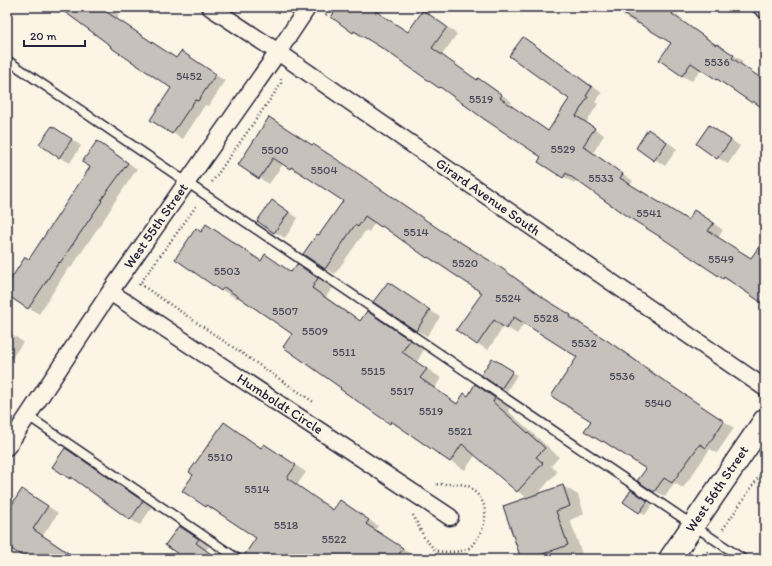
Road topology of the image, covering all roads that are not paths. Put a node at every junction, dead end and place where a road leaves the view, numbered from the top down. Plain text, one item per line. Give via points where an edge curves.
1 (210, 7) edge
2 (308, 7) edge
3 (761, 7) edge
4 (765, 10) edge
5 (278, 52) junction
6 (7, 60) edge
7 (186, 182) junction
8 (110, 292) junction
9 (765, 388) edge
10 (28, 416) junction
11 (765, 420) edge
12 (9, 439) edge
13 (450, 517) dead end
14 (693, 525) junction
15 (238, 559) edge
16 (670, 559) edge
17 (743, 559) edge

1 - 5 street, Girard Avenue South
2 - 5 street, West 55th Street
3 - 4 street
5 - 7 street, West 55th Street
5 - 9 street, Girard Avenue South
6 - 7 lane
7 - 8 street, West 55th Street
7 - 14 lane
8 - 10 street, West 55th Street
8 - 13 street, Humboldt Circle
10 - 12 street, West 55th Street
10 - 15 lane
11 - 14 street, West 56th Street
14 - 16 street, West 56th Street
14 - 17 lane

